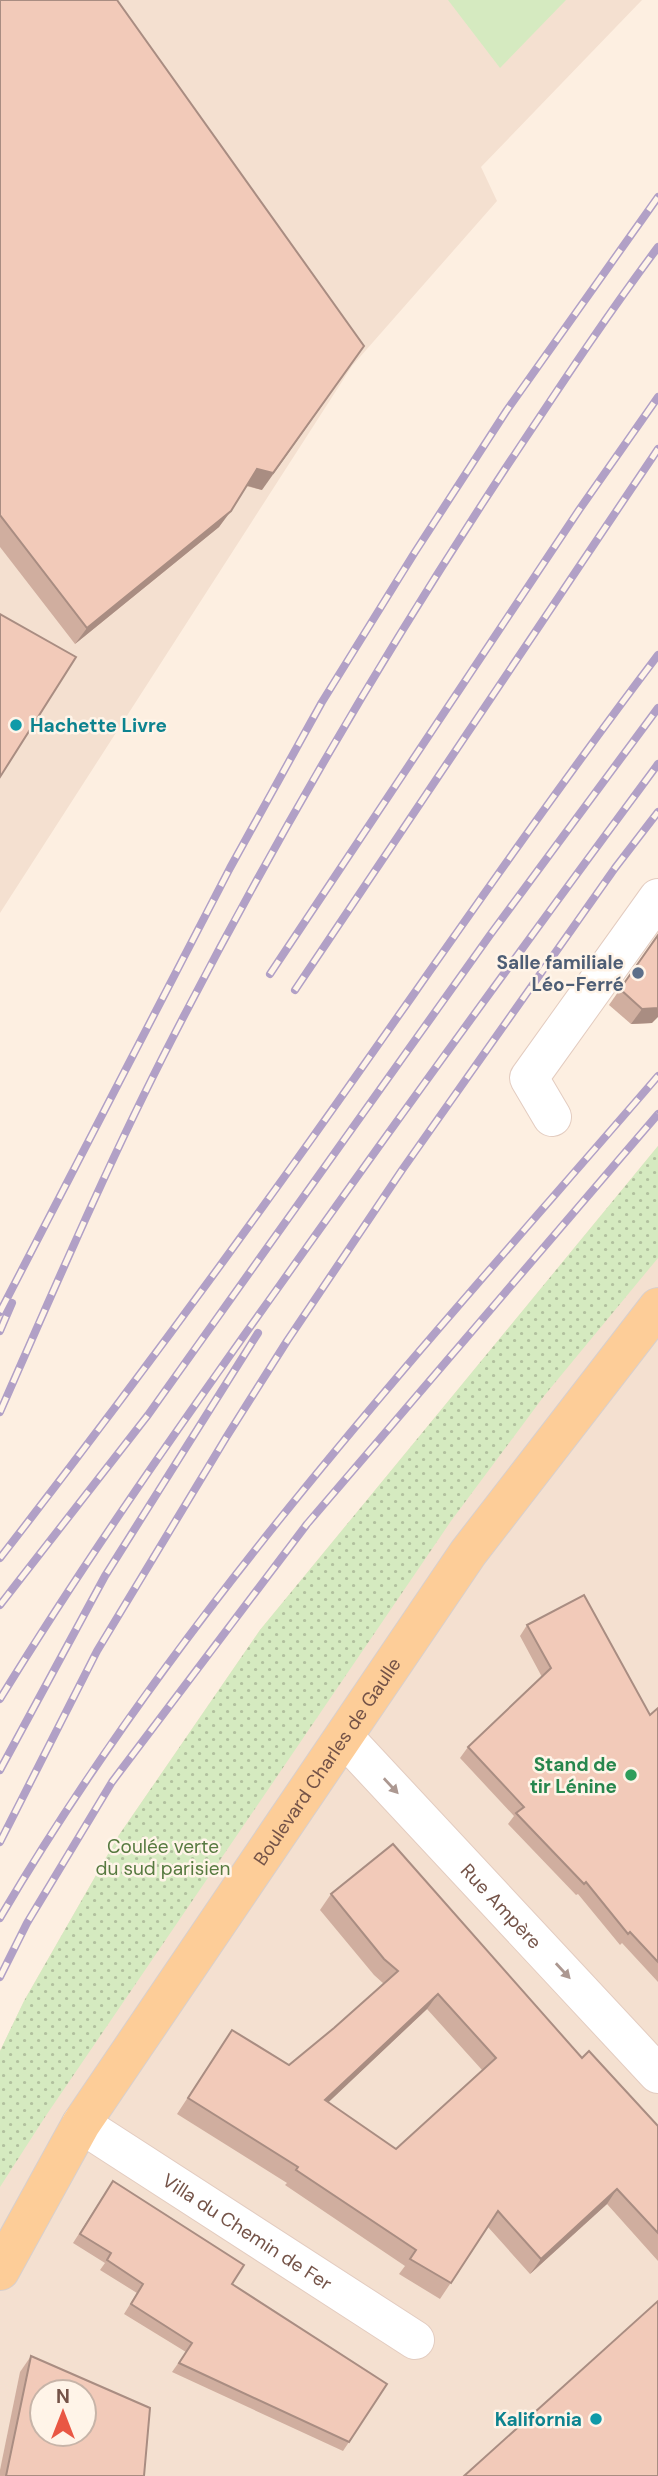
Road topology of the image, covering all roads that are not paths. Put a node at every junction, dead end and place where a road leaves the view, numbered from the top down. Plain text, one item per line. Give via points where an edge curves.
1 (658, 898) edge
2 (552, 1117) dead end
3 (658, 1307) edge
4 (344, 1737) junction
5 (658, 2074) edge
6 (81, 2124) junction
7 (0, 2271) edge
8 (415, 2340) dead end

1 - 2 street via 529,1078
3 - 4 main road, Boulevard Charles de Gaulle via 468,1553
4 -> 5 street, Rue Ampère
4 - 6 main road, Boulevard Charles de Gaulle
6 - 7 main road, Boulevard Charles de Gaulle
6 - 8 street, Villa du Chemin de Fer

